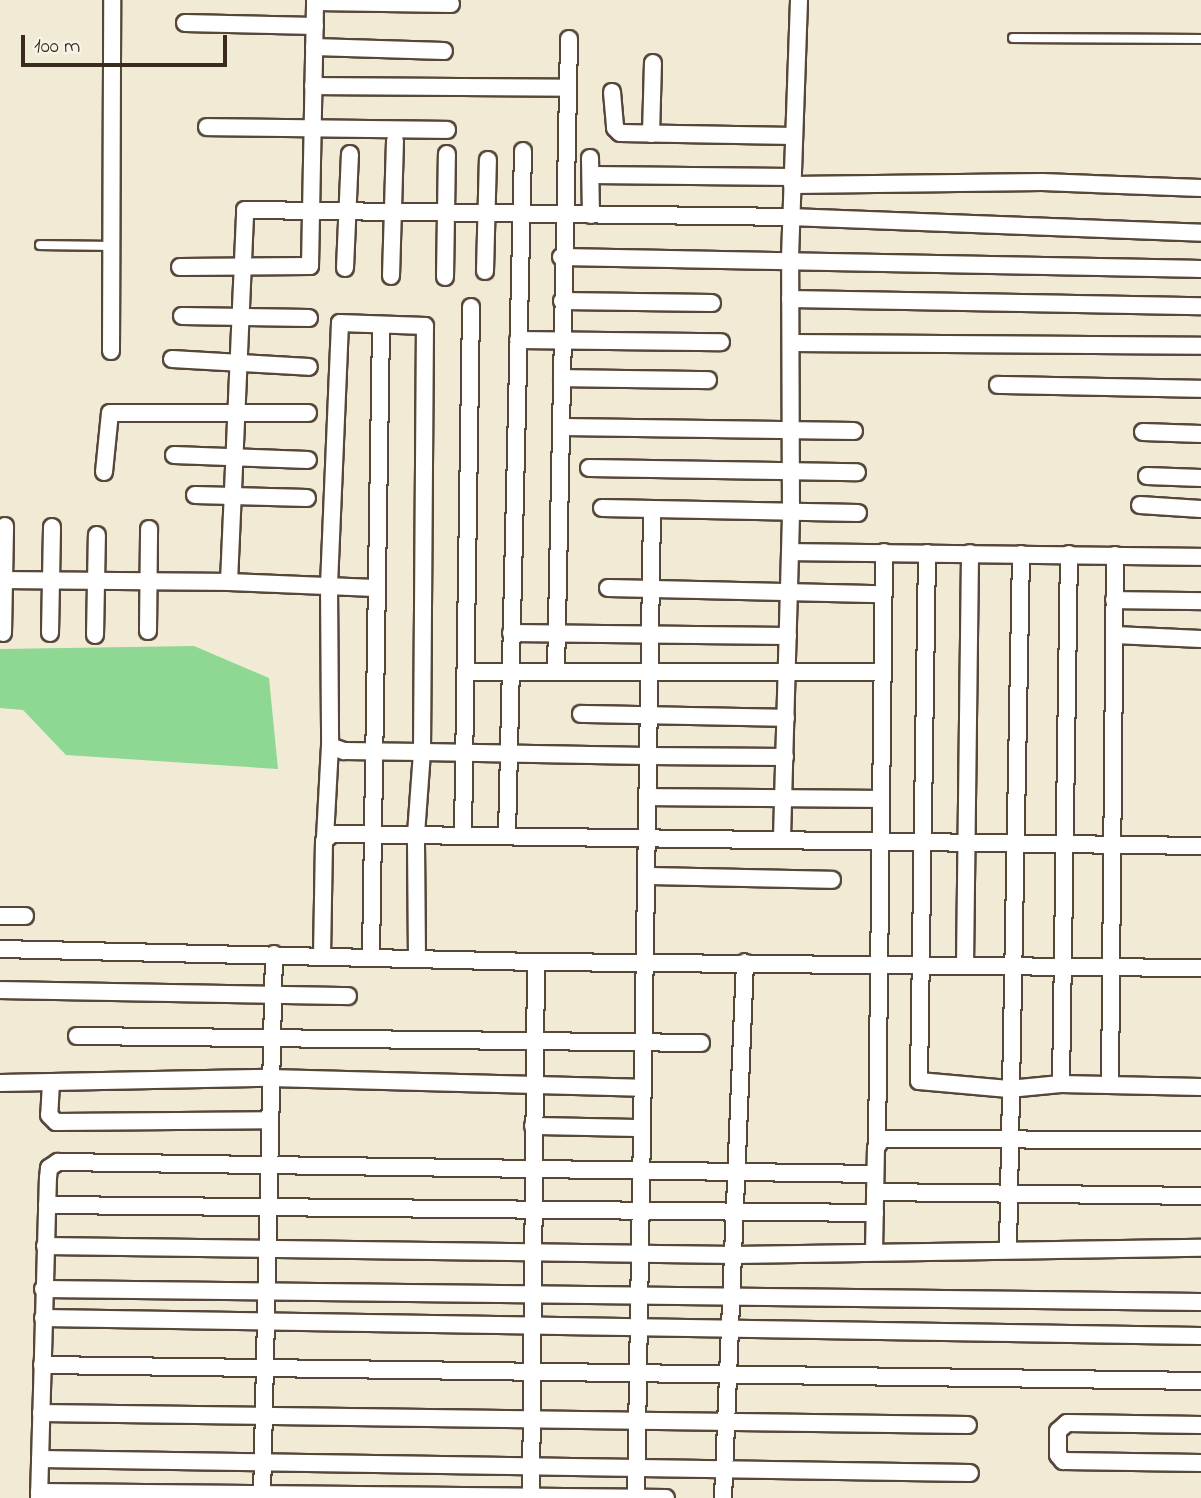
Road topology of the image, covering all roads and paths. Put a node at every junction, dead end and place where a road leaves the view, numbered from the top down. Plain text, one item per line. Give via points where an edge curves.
1 (112, 0) edge
2 (799, 0) edge
3 (315, 1) edge
4 (451, 4) dead end
5 (184, 23) dead end
6 (315, 26) junction
7 (569, 38) dead end
8 (1013, 38) dead end
9 (1201, 39) edge
10 (314, 47) junction
11 (444, 51) dead end
12 (653, 62) dead end
13 (313, 86) junction
14 (568, 88) junction
15 (612, 92) dead end
16 (207, 127) dead end
17 (312, 127) junction
18 (447, 130) dead end
19 (651, 134) junction
20 (794, 136) junction
21 (395, 141) dead end
22 (523, 151) dead end
23 (350, 154) dead end
24 (447, 154) dead end
25 (590, 158) dead end
26 (488, 160) dead end
27 (591, 175) junction
28 (792, 181) junction
29 (1201, 188) edge
30 (310, 210) junction
31 (347, 211) junction
32 (393, 211) junction
33 (446, 212) junction
34 (486, 213) junction
35 (521, 213) junction
36 (563, 214) junction
37 (591, 215) junction
38 (790, 217) junction
39 (1201, 233) edge
40 (40, 245) dead end
41 (111, 246) junction
42 (561, 257) junction
43 (790, 258) junction
44 (180, 267) dead end
45 (345, 268) dead end
46 (240, 269) junction
47 (1201, 269) edge
48 (485, 271) dead end
49 (391, 276) dead end
50 (445, 277) dead end
51 (790, 299) junction
52 (562, 301) junction
53 (712, 303) dead end
54 (1201, 306) edge
55 (471, 307) dead end
56 (182, 316) dead end
57 (239, 318) junction
58 (309, 318) dead end
59 (381, 325) junction
60 (518, 340) junction
61 (562, 340) junction
62 (721, 342) dead end
63 (790, 343) junction
64 (1201, 346) edge
65 (111, 351) dead end
66 (172, 359) dead end
67 (238, 363) junction
68 (309, 367) dead end
69 (562, 378) junction
70 (708, 380) dead end
71 (998, 385) dead end
72 (1201, 389) edge
73 (238, 413) junction
74 (308, 413) dead end
75 (563, 427) junction
76 (791, 429) junction
77 (854, 430) dead end
78 (1143, 432) dead end
79 (1201, 434) edge
80 (174, 455) dead end
81 (236, 457) junction
82 (308, 460) dead end
83 (589, 468) dead end
84 (792, 471) junction
85 (104, 472) dead end
86 (857, 472) dead end
87 (1147, 476) dead end
88 (1201, 478) edge
89 (195, 495) dead end
90 (235, 498) junction
91 (307, 498) dead end
92 (1140, 506) dead end
93 (602, 508) dead end
94 (1201, 509) edge
95 (652, 510) junction
96 (791, 512) junction
97 (858, 513) dead end
98 (5, 526) dead end
99 (52, 527) dead end
100 (149, 529) dead end
101 (97, 534) dead end
102 (790, 552) junction
103 (884, 552) junction
104 (927, 552) junction
105 (970, 553) junction
106 (1020, 554) junction
107 (1069, 554) junction
108 (1115, 555) junction
109 (1201, 557) edge
110 (2, 580) edge
111 (50, 582) junction
112 (229, 582) junction
113 (98, 583) junction
114 (147, 584) junction
115 (329, 585) junction
116 (375, 588) junction
117 (608, 588) dead end
118 (651, 590) junction
119 (789, 592) junction
120 (883, 594) junction
121 (1114, 600) junction
122 (1201, 601) edge
123 (148, 631) dead end
124 (2, 632) dead end
125 (50, 633) dead end
126 (511, 633) junction
127 (557, 634) junction
128 (95, 635) dead end
129 (650, 635) junction
130 (1115, 635) junction
131 (788, 636) junction
132 (1201, 639) edge
133 (510, 672) junction
134 (881, 672) junction
135 (467, 673) junction
136 (556, 673) junction
137 (649, 673) junction
138 (787, 673) junction
139 (581, 714) dead end
140 (648, 715) junction
141 (786, 718) junction
142 (330, 746) junction
143 (422, 751) junction
144 (374, 752) junction
145 (465, 753) junction
146 (509, 754) junction
147 (648, 756) junction
148 (785, 757) junction
149 (647, 797) junction
150 (783, 799) junction
151 (879, 799) junction
152 (373, 834) junction
153 (416, 834) junction
154 (463, 835) junction
155 (507, 835) junction
156 (646, 837) junction
157 (325, 838) junction
158 (782, 838) junction
159 (878, 839) junction
160 (924, 840) junction
161 (967, 841) junction
162 (1016, 841) junction
163 (1064, 842) junction
164 (1113, 843) junction
165 (1201, 846) edge
166 (646, 876) junction
167 (832, 880) dead end
168 (0, 916) edge
169 (25, 916) dead end
170 (0, 950) edge
171 (274, 954) junction
172 (322, 956) junction
173 (371, 957) junction
174 (417, 958) junction
175 (536, 962) junction
176 (745, 962) junction
177 (645, 963) junction
178 (877, 964) junction
179 (920, 964) junction
180 (965, 965) junction
181 (1015, 966) junction
182 (1066, 966) junction
183 (1110, 967) junction
184 (1201, 968) edge
185 (0, 990) edge
186 (272, 993) junction
187 (348, 996) dead end
188 (77, 1036) dead end
189 (270, 1037) junction
190 (535, 1042) junction
191 (643, 1044) junction
192 (701, 1044) dead end
193 (269, 1078) junction
194 (51, 1082) junction
195 (0, 1083) edge
196 (1061, 1084) junction
197 (534, 1085) junction
198 (1110, 1085) junction
199 (1201, 1087) edge
200 (642, 1088) junction
201 (1009, 1089) junction
202 (270, 1120) junction
203 (533, 1126) junction
204 (641, 1128) junction
205 (1010, 1140) junction
206 (1201, 1140) edge
207 (877, 1145) junction
208 (269, 1166) junction
209 (532, 1166) junction
210 (640, 1170) junction
211 (736, 1172) junction
212 (875, 1174) junction
213 (875, 1192) junction
214 (1009, 1193) junction
215 (1201, 1196) edge
216 (47, 1205) junction
217 (267, 1208) junction
218 (532, 1210) junction
219 (640, 1213) junction
220 (735, 1213) junction
221 (875, 1213) junction
222 (45, 1246) junction
223 (265, 1248) junction
224 (1201, 1248) edge
225 (1008, 1250) junction
226 (874, 1251) junction
227 (533, 1252) junction
228 (640, 1254) junction
229 (734, 1255) junction
230 (43, 1289) junction
231 (265, 1291) junction
232 (532, 1296) junction
233 (734, 1297) junction
234 (639, 1298) junction
235 (1201, 1302) edge
236 (43, 1318) junction
237 (264, 1322) junction
238 (532, 1325) junction
239 (639, 1326) junction
240 (733, 1328) junction
241 (1201, 1336) edge
242 (42, 1365) junction
243 (264, 1368) junction
244 (532, 1371) junction
245 (637, 1373) junction
246 (728, 1373) junction
247 (1201, 1381) edge
248 (41, 1413) junction
249 (264, 1413) junction
250 (531, 1418) junction
251 (637, 1420) junction
252 (725, 1421) junction
253 (968, 1425) dead end
254 (1201, 1425) edge
255 (40, 1460) junction
256 (263, 1461) junction
257 (1201, 1463) edge
258 (531, 1464) junction
259 (636, 1465) junction
260 (726, 1467) junction
261 (970, 1473) dead end
262 (39, 1495) edge
263 (262, 1496) edge
264 (531, 1497) edge
265 (636, 1498) edge
266 (666, 1498) edge
267 (723, 1498) edge

1 - 41 street
2 - 20 street
3 - 4 street
3 - 6 street
5 - 6 street
6 - 10 street
7 - 14 street
8 - 9 lane
10 - 11 street
10 - 13 street
12 - 19 street
13 - 14 street
13 - 17 street
14 - 36 street
15 - 19 street via 617,131
16 - 17 street
17 - 18 street
17 - 30 street
19 - 20 street
20 - 28 street
21 - 32 street
22 - 35 street
23 - 31 street
24 - 33 street
25 - 27 street
26 - 34 street
27 - 28 street
27 - 37 street
28 - 29 street
28 - 38 street
30 - 31 street
30 - 46 street via 243,212
30 - 46 street via 310,266
31 - 32 street
31 - 45 street
32 - 33 street
32 - 49 street
33 - 34 street
33 - 50 street
34 - 35 street
34 - 48 street
35 - 36 street
35 - 60 street
36 - 37 street
36 - 42 street
37 - 38 street
38 - 39 street
38 - 43 street
40 - 41 lane
41 - 65 street
42 - 43 street
42 - 52 street
43 - 47 street
43 - 51 street
44 - 46 street
46 - 57 street
51 - 54 street
51 - 63 street
52 - 53 street
52 - 61 street
55 - 135 street
56 - 57 street
57 - 58 street
57 - 67 street
59 - 115 street via 341,323
59 - 116 street
59 - 143 street via 425,326
60 - 61 street
60 - 126 street
61 - 62 street
61 - 69 street
63 - 64 street
63 - 76 street
66 - 67 street
67 - 68 street
67 - 73 street
69 - 70 street
69 - 75 street
71 - 72 street
73 - 74 street
73 - 81 street
73 - 85 street via 110,413
75 - 76 street
75 - 127 street
76 - 77 street
76 - 84 street
78 - 79 street
80 - 81 street
81 - 82 street
81 - 90 street
83 - 84 street
84 - 86 street
84 - 96 street
87 - 88 street
89 - 90 street
90 - 91 street
90 - 112 street
92 - 94 street
93 - 95 street
95 - 96 street
95 - 118 street
96 - 97 street
96 - 102 street
98 - 110 street
99 - 111 street
100 - 114 street
101 - 113 street
102 - 103 street
102 - 119 street
103 - 104 street
103 - 120 street
104 - 105 street
104 - 160 street
105 - 106 street
105 - 161 street
106 - 107 street
106 - 162 street
107 - 108 street
107 - 163 street
108 - 109 street
108 - 121 street
110 - 111 street
110 - 124 street
111 - 113 street
111 - 125 street
112 - 114 street
112 - 115 street
113 - 114 street
113 - 128 street
114 - 123 street
115 - 116 street
115 - 142 street
116 - 144 street
117 - 118 street
118 - 119 street
118 - 129 street
119 - 120 street
119 - 131 street
120 - 134 street
121 - 122 street
121 - 130 street
126 - 127 street
126 - 133 street
127 - 129 street
127 - 136 street
129 - 131 street
129 - 137 street
130 - 132 street
130 - 164 street
131 - 138 street
133 - 135 street
133 - 136 street
133 - 146 street
134 - 138 street
134 - 151 street
135 - 145 street
136 - 137 street
137 - 138 street
137 - 140 street
138 - 141 street
139 - 140 street
140 - 141 street
140 - 147 street
141 - 148 street
142 - 144 street
142 - 157 street
143 - 144 street
143 - 145 street
143 - 153 street
144 - 152 street
145 - 146 street
145 - 154 street
146 - 147 street
146 - 155 street
147 - 148 street
147 - 149 street
148 - 150 street
149 - 150 street
149 - 156 street
150 - 151 street
150 - 158 street
151 - 159 street
152 - 153 street
152 - 157 street
152 - 173 street
153 - 154 street
153 - 174 street
154 - 155 street
155 - 156 street
156 - 158 street
156 - 166 street
157 - 172 street
158 - 159 street
159 - 160 street
159 - 178 street
160 - 161 street
160 - 179 street
161 - 162 street
161 - 180 street
162 - 163 street
162 - 181 street
163 - 164 street
163 - 182 street
164 - 165 street
164 - 183 street
166 - 167 street
166 - 177 street
168 - 169 street
170 - 171 street
171 - 172 street
171 - 186 street
172 - 173 street
173 - 174 street
174 - 175 street
175 - 177 street
175 - 190 street
176 - 177 street
176 - 178 street
176 - 211 street
177 - 191 street
178 - 179 street
178 - 207 street
179 - 180 street
179 - 201 street via 919,1081
180 - 181 street
181 - 182 street
181 - 201 street
182 - 183 street
182 - 196 street
183 - 184 street
183 - 198 street
185 - 186 street
186 - 187 street
186 - 189 street
188 - 189 street
189 - 190 street
189 - 193 street
190 - 191 street
190 - 197 street
191 - 192 street
191 - 200 street
193 - 194 street
193 - 197 street
193 - 202 street
194 - 195 street
194 - 202 street via 49,1115 55,1122
196 - 198 street
196 - 201 street
197 - 200 street
197 - 203 street
198 - 199 street
200 - 204 street
201 - 205 street
202 - 208 street
203 - 204 street
203 - 209 street
204 - 210 street
205 - 206 street
205 - 207 street via 890,1138
205 - 214 street
207 - 212 street
208 - 209 street
208 - 216 street via 58,1162 49,1168
208 - 217 street
209 - 210 street
209 - 218 street
210 - 211 street
210 - 219 street
211 - 212 street
211 - 220 street
212 - 213 street
213 - 214 street
213 - 221 street
214 - 215 street
214 - 225 street
216 - 217 street
216 - 222 street
217 - 218 street
217 - 223 street
218 - 219 street
218 - 227 street
219 - 220 street
219 - 228 street
220 - 221 street
220 - 229 street
221 - 226 street
222 - 223 street
222 - 230 street
223 - 227 street
223 - 231 street
224 - 225 street
225 - 226 street
226 - 229 street
227 - 228 street
227 - 232 street
228 - 229 street
228 - 234 street
229 - 233 street
230 - 231 street
230 - 236 street
231 - 232 street
231 - 237 street
232 - 234 street
232 - 238 street
233 - 234 street
233 - 235 street
233 - 240 street
234 - 239 street
236 - 237 street
236 - 242 street
237 - 238 street
237 - 243 street
238 - 239 street
238 - 244 street
239 - 240 street
239 - 245 street
240 - 241 street
240 - 246 street
242 - 243 street
242 - 248 street
243 - 244 street
243 - 249 street
244 - 245 street
244 - 250 street
245 - 246 street
245 - 251 street
246 - 247 street
246 - 252 street
248 - 249 street
248 - 255 street
249 - 250 street
249 - 256 street
250 - 251 street
250 - 258 street
251 - 252 street
251 - 259 street
252 - 253 street
252 - 260 street
254 - 257 street via 1062,1424 1058,1455 1063,1461
255 - 256 street
255 - 262 street
256 - 258 street
256 - 263 street
258 - 259 street
258 - 264 street
259 - 260 street
259 - 265 street
260 - 261 street
260 - 267 street
262 - 263 street
263 - 264 street
264 - 265 street
265 - 266 street

